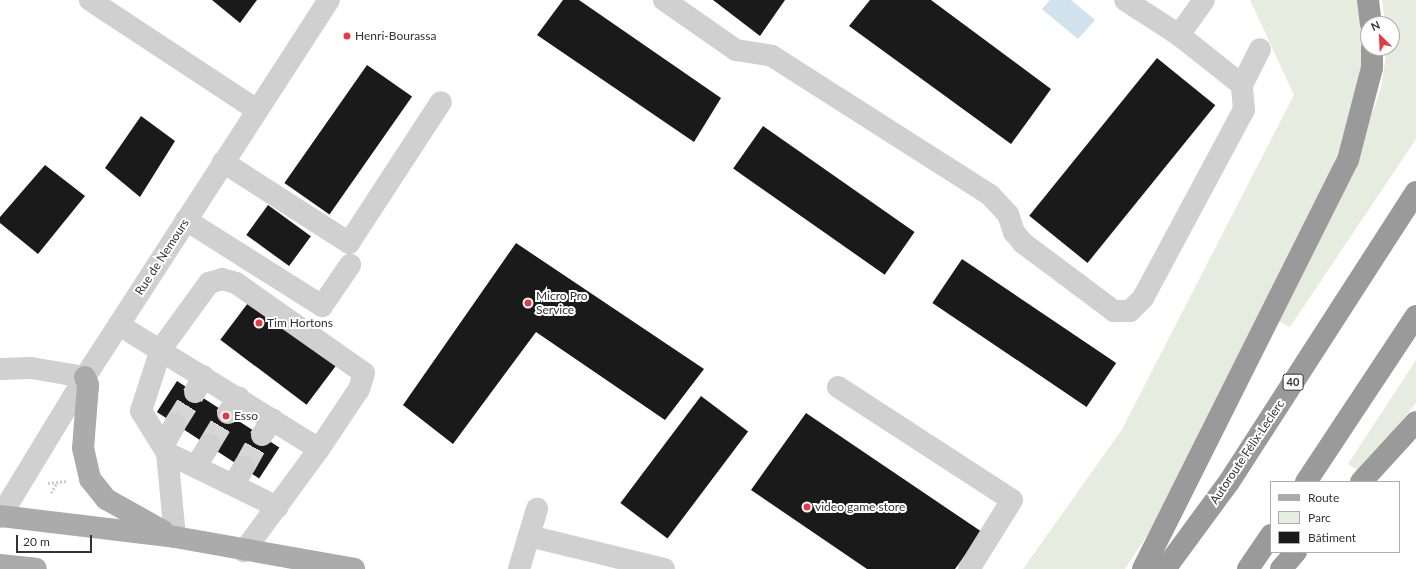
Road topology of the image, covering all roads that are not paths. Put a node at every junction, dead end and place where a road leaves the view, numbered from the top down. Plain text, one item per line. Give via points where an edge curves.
1 (90, 0) edge
2 (329, 0) edge
3 (664, 0) edge
4 (1126, 0) edge
5 (1204, 0) edge
6 (1368, 0) edge
7 (1370, 16) edge
8 (1179, 35) junction
9 (1260, 49) dead end
10 (1372, 56) edge
11 (1242, 85) junction
12 (441, 102) dead end
13 (257, 110) junction
14 (223, 162) junction
15 (1416, 192) edge
16 (186, 220) junction
17 (350, 266) dead end
18 (1416, 316) edge
19 (118, 325) junction
20 (161, 349) junction
21 (0, 368) edge
22 (85, 376) junction
23 (838, 387) dead end
24 (1416, 422) edge
25 (176, 424) tunnel mouth
26 (209, 445) tunnel mouth
27 (165, 449) junction
28 (319, 449) junction
29 (196, 466) junction
30 (1307, 481) edge
31 (1362, 481) edge
32 (277, 507) junction
33 (537, 509) dead end
34 (0, 516) edge
35 (529, 536) junction
36 (1270, 536) edge
37 (175, 538) junction
38 (244, 551) junction
39 (1295, 553) edge
40 (0, 565) edge
41 (36, 569) edge
42 (354, 569) edge
43 (519, 569) edge
44 (664, 569) edge
45 (968, 569) edge
46 (1142, 569) edge
47 (1165, 569) edge
48 (1248, 569) edge
49 (1281, 569) edge

1 - 13 street
2 - 13 street, Rue de Nemours
3 - 11 street via 736,50 772,56 990,195 1008,214 1014,232 1023,243 1114,311 1130,311 1143,298 1244,110
4 - 8 street
5 - 8 street
6 - 7 highway
8 - 11 street
9 - 11 street
10 - 46 highway via 1372,68 1348,160
12 - 14 street via 349,243
13 - 14 street, Rue de Nemours
14 - 16 street, Rue de Nemours
15 - 47 highway, Autoroute Félix-Leclerc / 40 via 1229,482
16 - 17 street via 322,306
16 - 19 street, Rue de Nemours
18 - 30 highway
19 - 20 street
19 - 22 street, Rue de Nemours
20 - 27 street via 141,411
20 - 28 street via 199,384 233,406 268,427
20 - 28 street via 209,283 222,279 236,283 364,373 359,389
21 - 22 street via 31,368
22 - 34 street, Rue de Nemours
22 - 37 main road via 88,385 82,448 90,479 106,499
23 - 45 street via 1012,500
24 - 31 highway
25 - 27 street
26 - 29 street
27 - 29 street
27 - 37 street
28 - 32 street
29 - 32 street via 239,476
32 - 38 street
33 - 35 street
34 - 37 main road
35 - 43 street
35 - 44 street
36 - 48 highway
37 - 38 main road
38 - 42 main road
39 - 49 highway
40 - 41 main road

